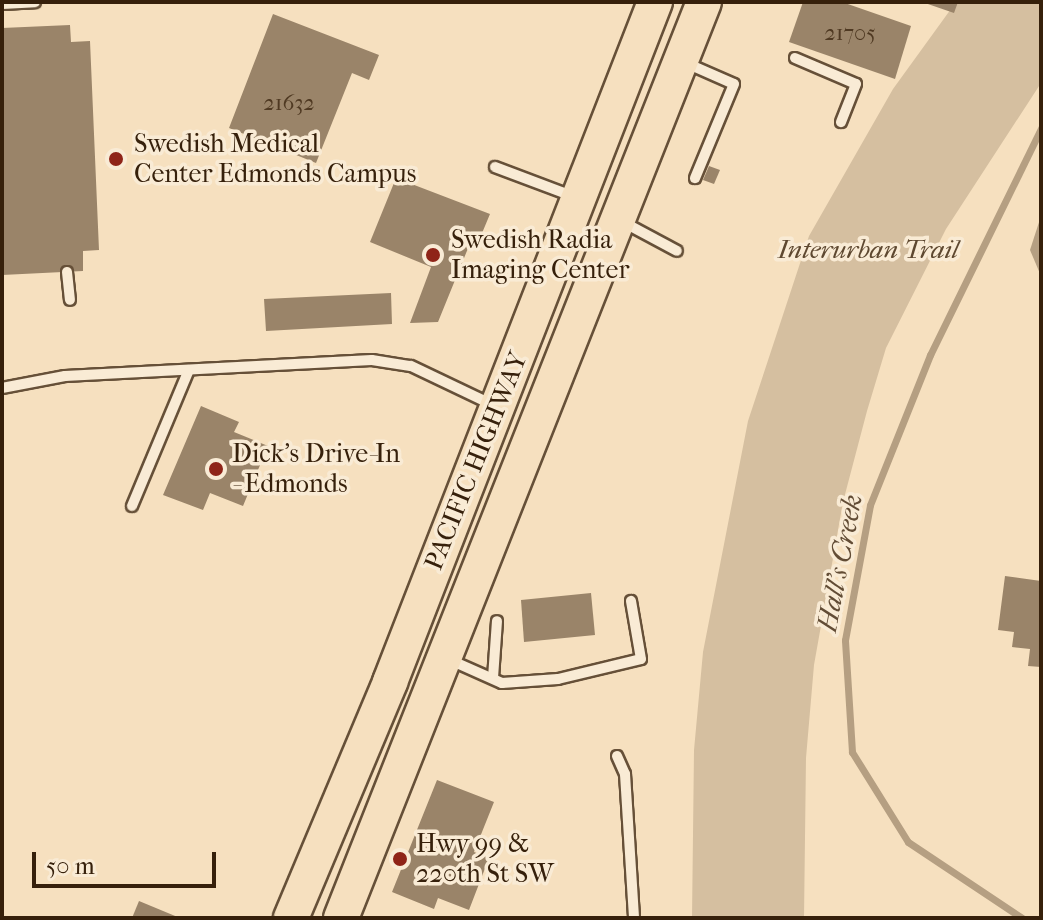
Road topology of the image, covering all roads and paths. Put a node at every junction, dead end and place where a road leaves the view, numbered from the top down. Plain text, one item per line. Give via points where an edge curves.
1 (35, 2) edge
2 (655, 2) edge
3 (704, 2) edge
4 (2, 4) edge
5 (795, 58) dead end
6 (681, 61) junction
7 (841, 122) dead end
8 (495, 167) dead end
9 (695, 178) dead end
10 (582, 200) junction
11 (618, 220) junction
12 (677, 251) dead end
13 (67, 272) dead end
14 (70, 300) dead end
15 (189, 370) junction
16 (2, 388) edge
17 (497, 407) junction
18 (132, 506) dead end
19 (631, 601) dead end
20 (497, 621) dead end
21 (444, 657) junction
22 (493, 678) junction
23 (617, 756) dead end
24 (291, 918) edge
25 (341, 918) edge
26 (634, 918) edge

1 - 4 lane
2 - 10 highway, PACIFIC HIGHWAY
3 - 6 highway, PACIFIC HIGHWAY
5 - 7 lane via 856,84
6 - 9 lane via 734,84
6 - 11 highway, PACIFIC HIGHWAY
8 - 10 lane
10 - 17 highway, PACIFIC HIGHWAY
11 - 12 lane
11 - 21 highway, PACIFIC HIGHWAY
13 - 14 lane
15 - 16 lane via 65,376
15 - 17 lane via 372,360 411,366
15 - 18 lane
17 - 24 highway, PACIFIC HIGHWAY
19 - 22 lane via 641,659 558,679 502,683
20 - 22 lane
21 - 22 lane
21 - 25 highway, PACIFIC HIGHWAY
23 - 26 lane via 625,774

